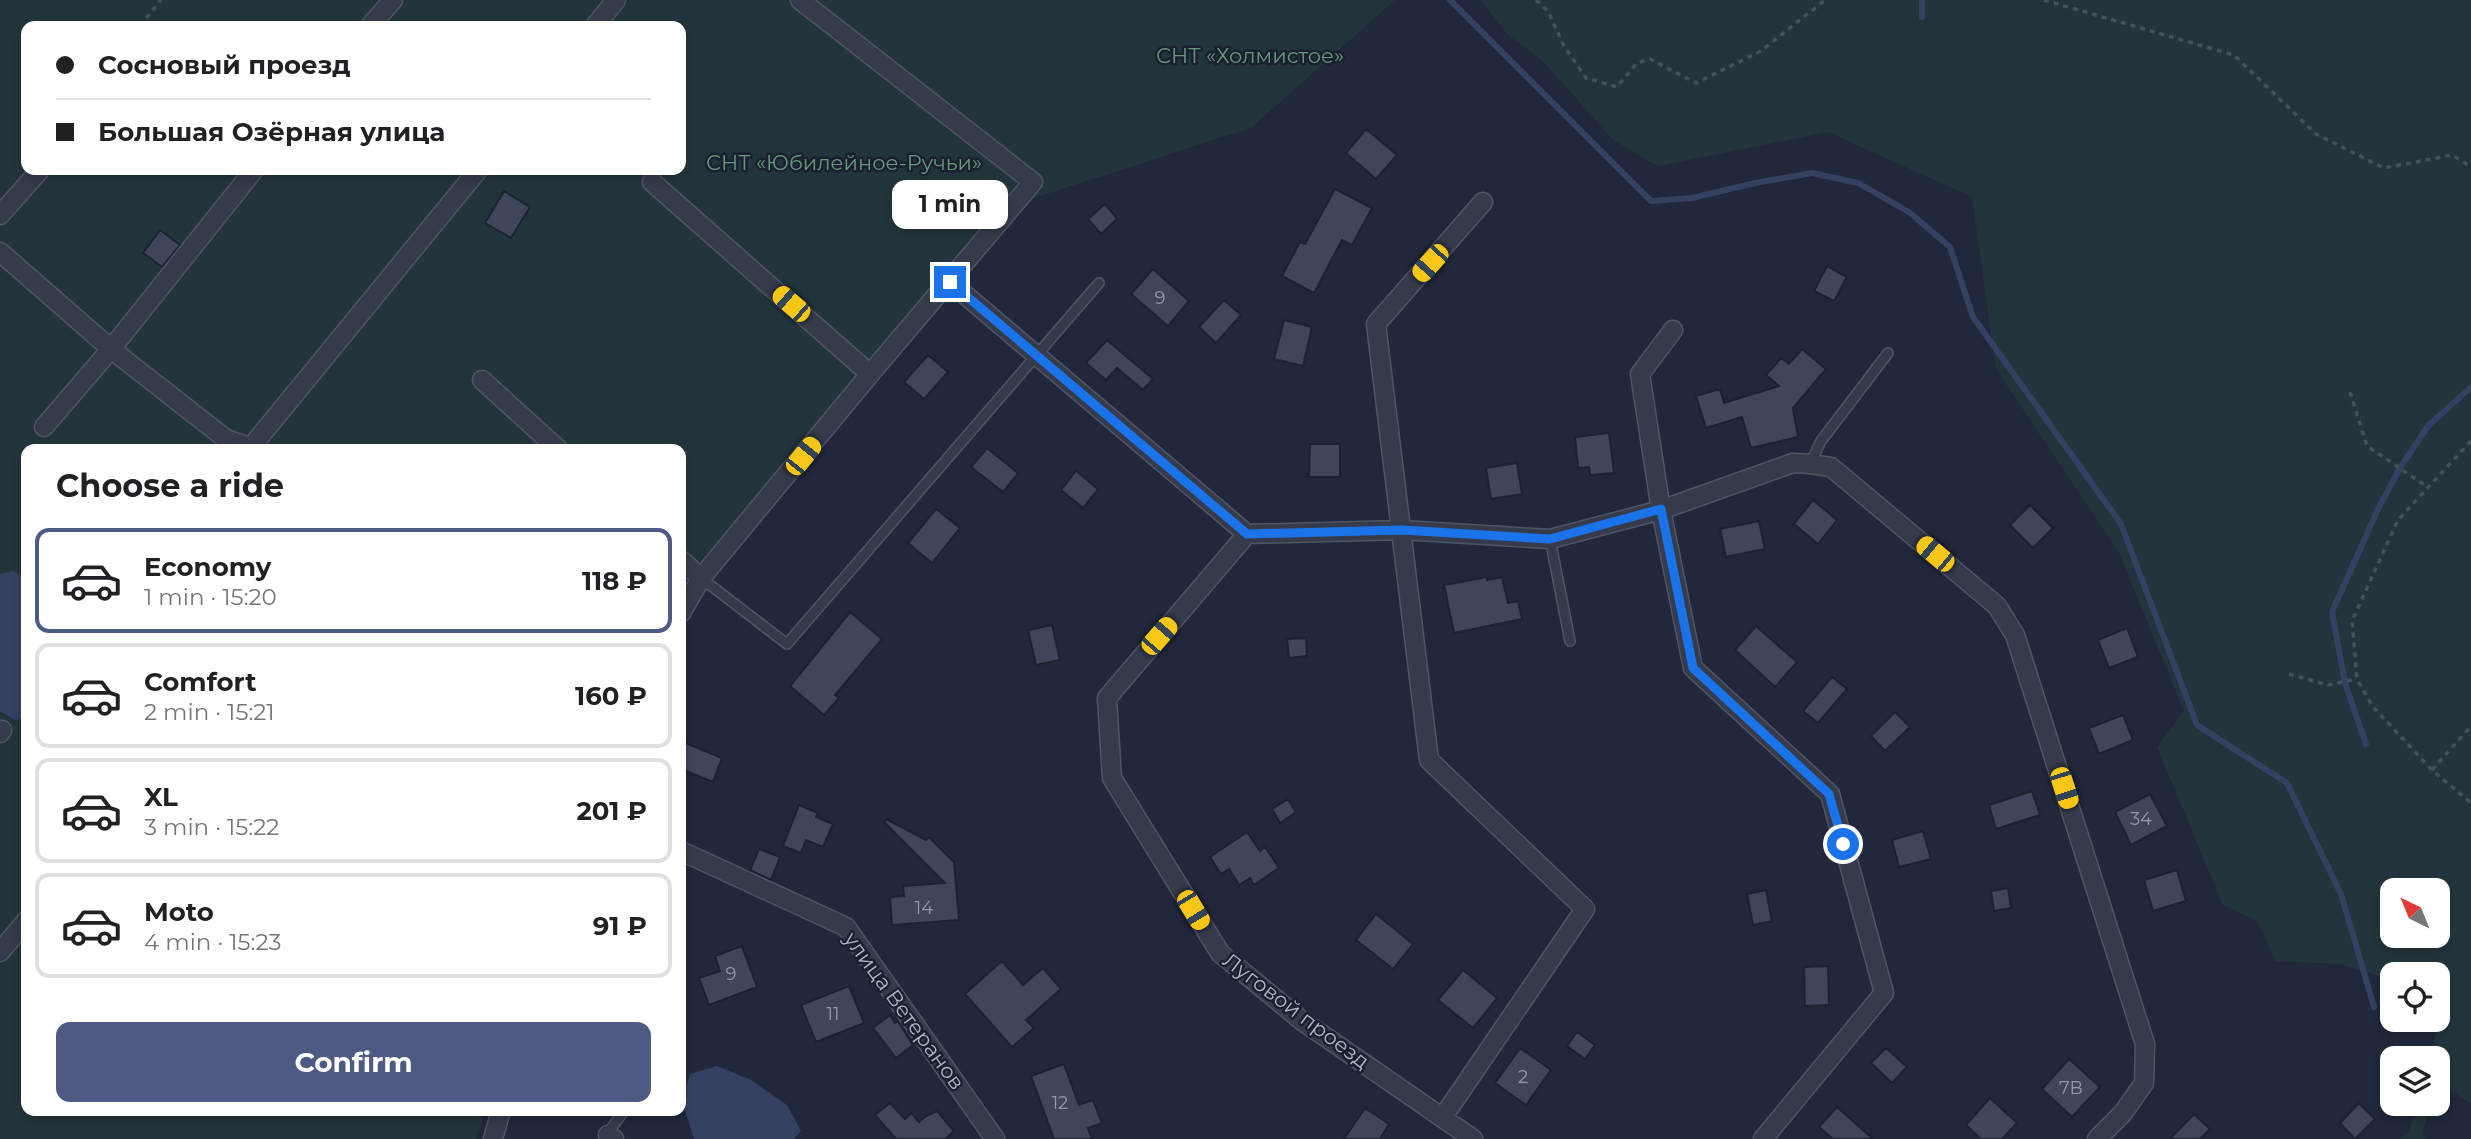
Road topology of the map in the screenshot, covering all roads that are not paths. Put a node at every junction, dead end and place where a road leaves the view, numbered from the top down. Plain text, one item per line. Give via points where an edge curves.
1 (393, 0) edge
2 (616, 0) edge
3 (800, 0) edge
4 (374, 21) edge
5 (599, 21) edge
6 (36, 175) edge
7 (250, 175) edge
8 (474, 175) edge
9 (652, 182) dead end
10 (1483, 202) dead end
11 (0, 215) edge
12 (0, 252) edge
13 (950, 282) junction
14 (1099, 283) dead end
15 (1674, 330) dead end
16 (111, 349) junction
17 (1888, 353) dead end
18 (1037, 356) junction
19 (870, 374) junction
20 (482, 380) dead end
21 (44, 427) dead end
22 (242, 444) edge
23 (258, 444) edge
24 (552, 444) edge
25 (1810, 464) junction
26 (1661, 509) junction
27 (1402, 530) junction
28 (1247, 534) junction
29 (1550, 539) junction
30 (686, 564) edge
31 (701, 578) junction
32 (686, 604) edge
33 (1570, 641) dead end
34 (686, 853) edge
35 (21, 927) edge
36 (0, 952) edge
37 (500, 1116) edge
38 (621, 1116) edge
39 (1443, 1117) junction
40 (608, 1138) edge
41 (493, 1139) edge
42 (995, 1139) edge
43 (1474, 1139) edge
44 (1763, 1139) edge
45 (2097, 1139) edge

1 - 4 street
2 - 5 street
3 - 13 street via 1033,182
6 - 11 street
7 - 16 street
8 - 23 street
9 - 19 street
10 - 27 street via 1376,324
12 - 16 street
13 - 18 street
13 - 19 street
14 - 18 lane
15 - 26 street via 1640,374
16 - 21 street
16 - 22 street via 226,439
17 - 25 lane via 1821,441
18 - 28 street
18 - 31 lane via 787,644
19 - 31 street
20 - 24 street
25 - 26 street via 1793,463
25 - 45 street via 1831,467 1997,606 2015,635 2146,1044 2144,1083
26 - 29 street
26 - 44 street via 1693,668 1829,794 1884,993
27 - 28 street
27 - 29 street
27 - 39 street via 1429,760 1585,909
28 - 39 street, Луговой проезд via 1107,698 1112,778 1220,954 1301,1020
29 - 33 lane
30 - 31 street
31 - 32 street
34 - 42 street, улица Ветеранов via 846,927
35 - 36 street
37 - 41 street
38 - 40 lane
39 - 43 street, Луговой проезд

